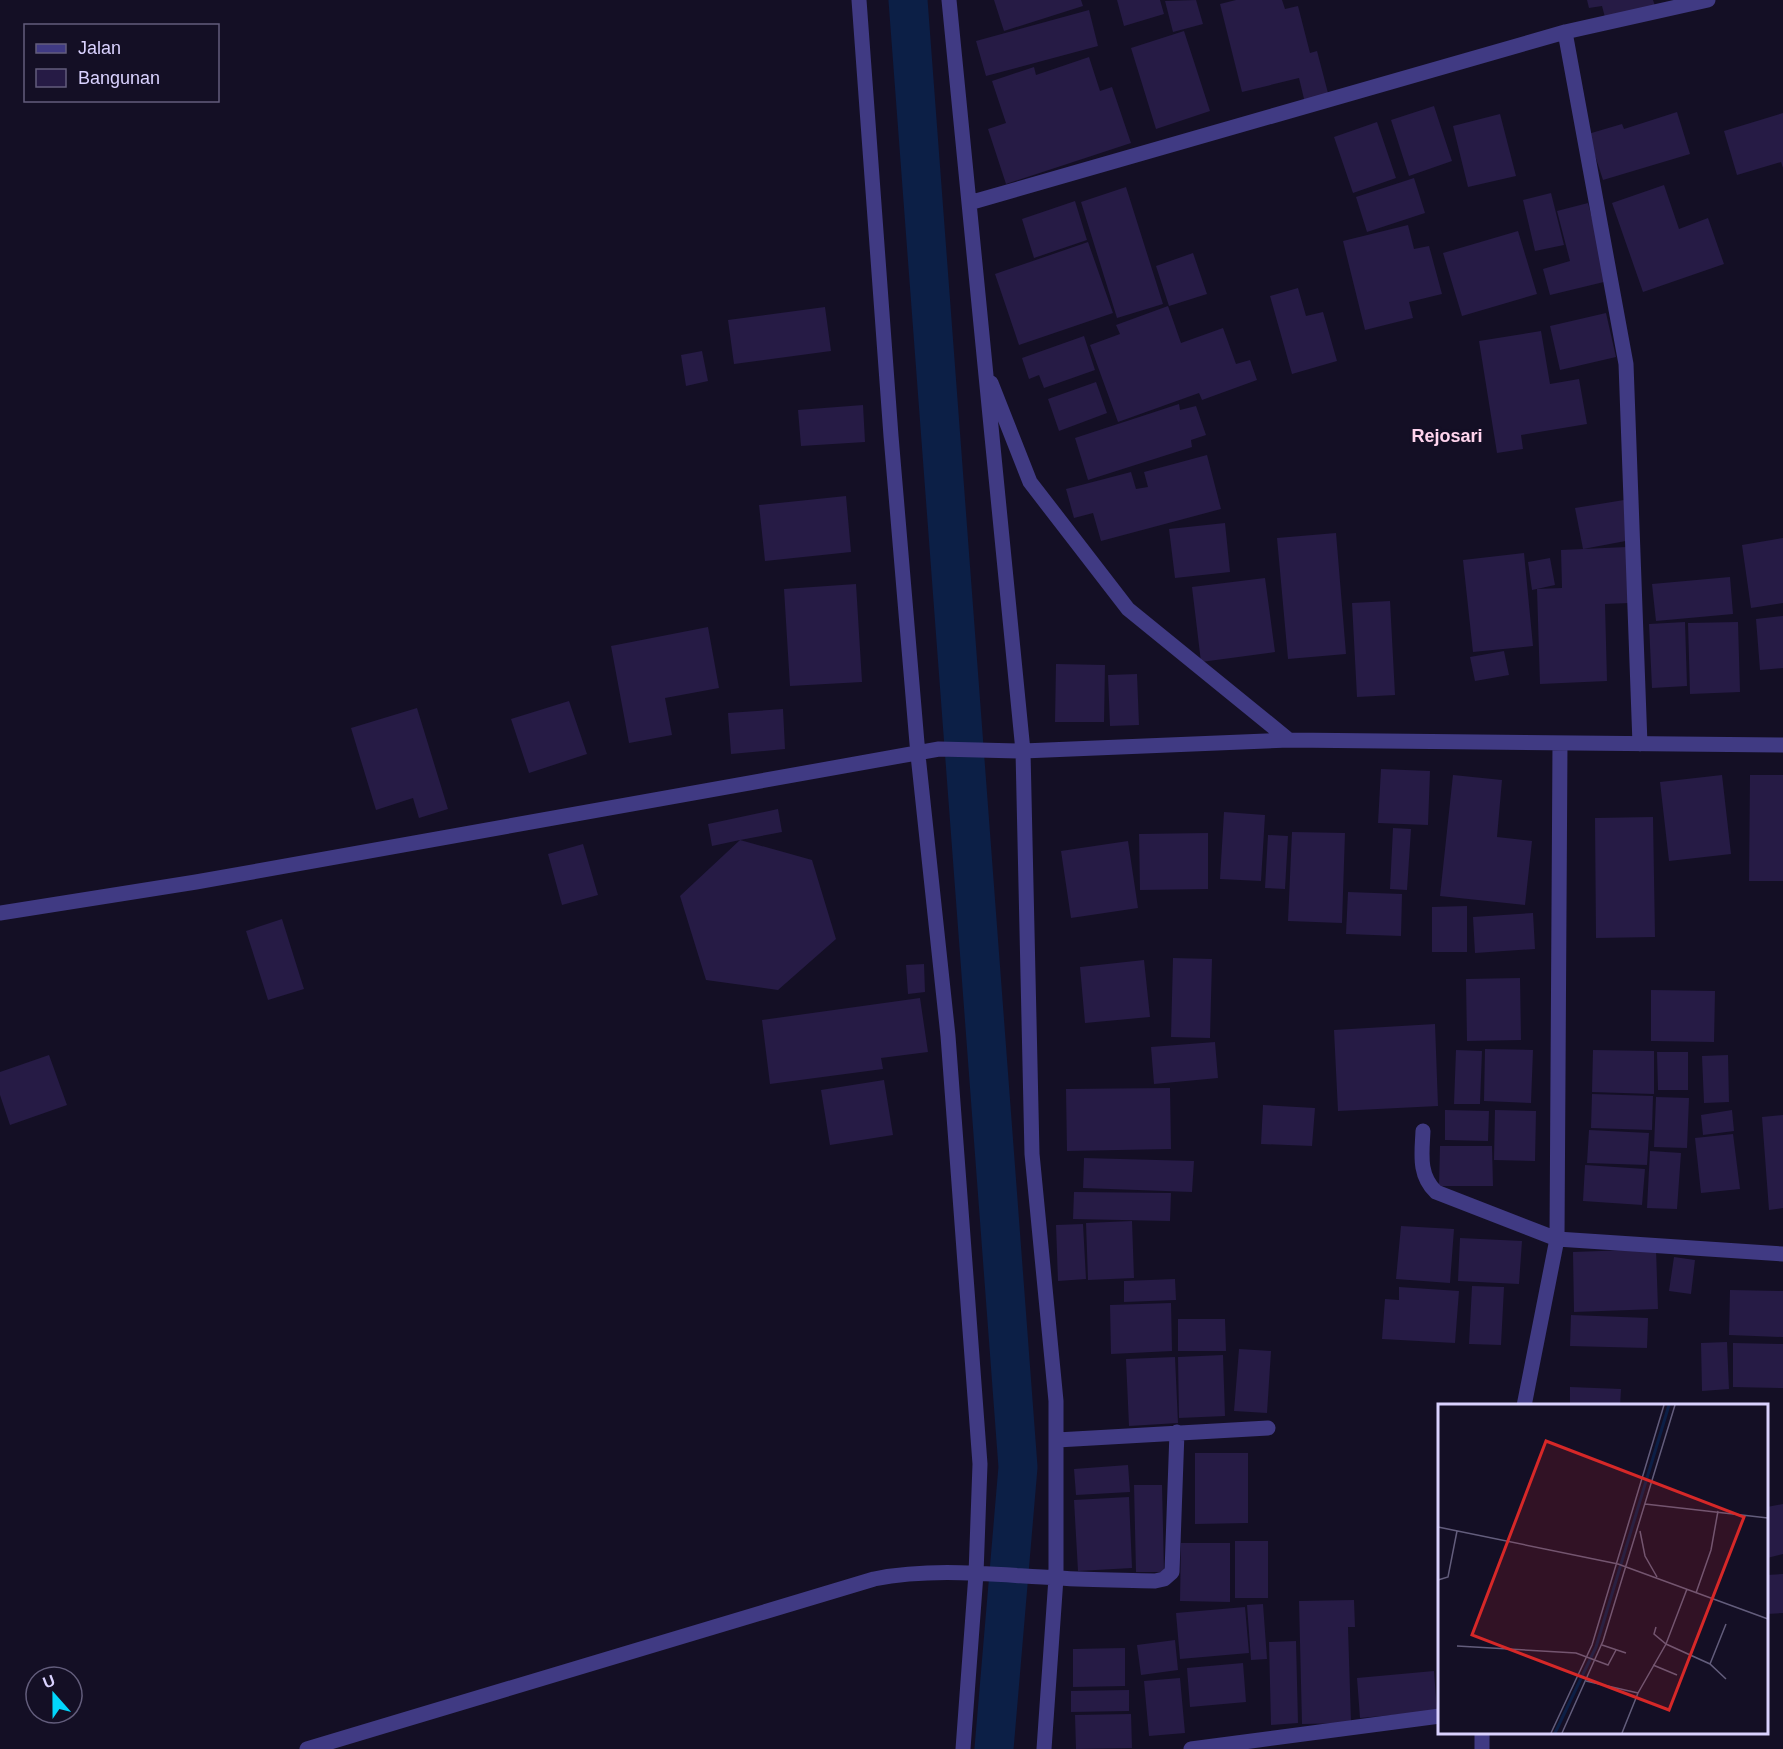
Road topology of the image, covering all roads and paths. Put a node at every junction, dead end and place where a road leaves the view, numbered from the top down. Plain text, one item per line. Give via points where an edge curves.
1 (859, 0) edge
2 (950, 0) edge
3 (1708, 0) edge
4 (1565, 32) junction
5 (969, 203) junction
6 (985, 366) junction
7 (1289, 740) junction
8 (1560, 743) junction
9 (1640, 744) junction
10 (1783, 745) edge
11 (1023, 751) junction
12 (918, 755) junction
13 (0, 913) edge
14 (1423, 1131) dead end
15 (1557, 1239) junction
16 (1783, 1254) edge
17 (1524, 1404) edge
18 (1268, 1428) dead end
19 (1177, 1432) junction
20 (1057, 1440) junction
21 (983, 1574) junction
22 (1056, 1578) junction
23 (1438, 1716) edge
24 (307, 1749) edge
25 (963, 1749) edge
26 (1044, 1749) edge
27 (1191, 1749) edge

1 - 12 street
2 - 5 street
3 - 4 street
4 - 5 street
4 - 9 street via 1626,364
5 - 6 street
6 - 7 street via 1030,482 1128,609
6 - 11 street
7 - 8 street
7 - 11 street
8 - 9 street
8 - 15 street
9 - 10 street
11 - 12 street via 939,749
11 - 20 street via 1032,1154
12 - 13 street
12 - 21 street via 948,1036 980,1464
14 - 15 street via 1422,1170 1436,1192
15 - 16 street
15 - 17 street
18 - 19 street
19 - 20 street
19 - 22 street via 1172,1572 1155,1581
20 - 22 street
21 - 22 street
21 - 24 street via 923,1571 874,1579
21 - 25 street
22 - 26 street
23 - 27 street

